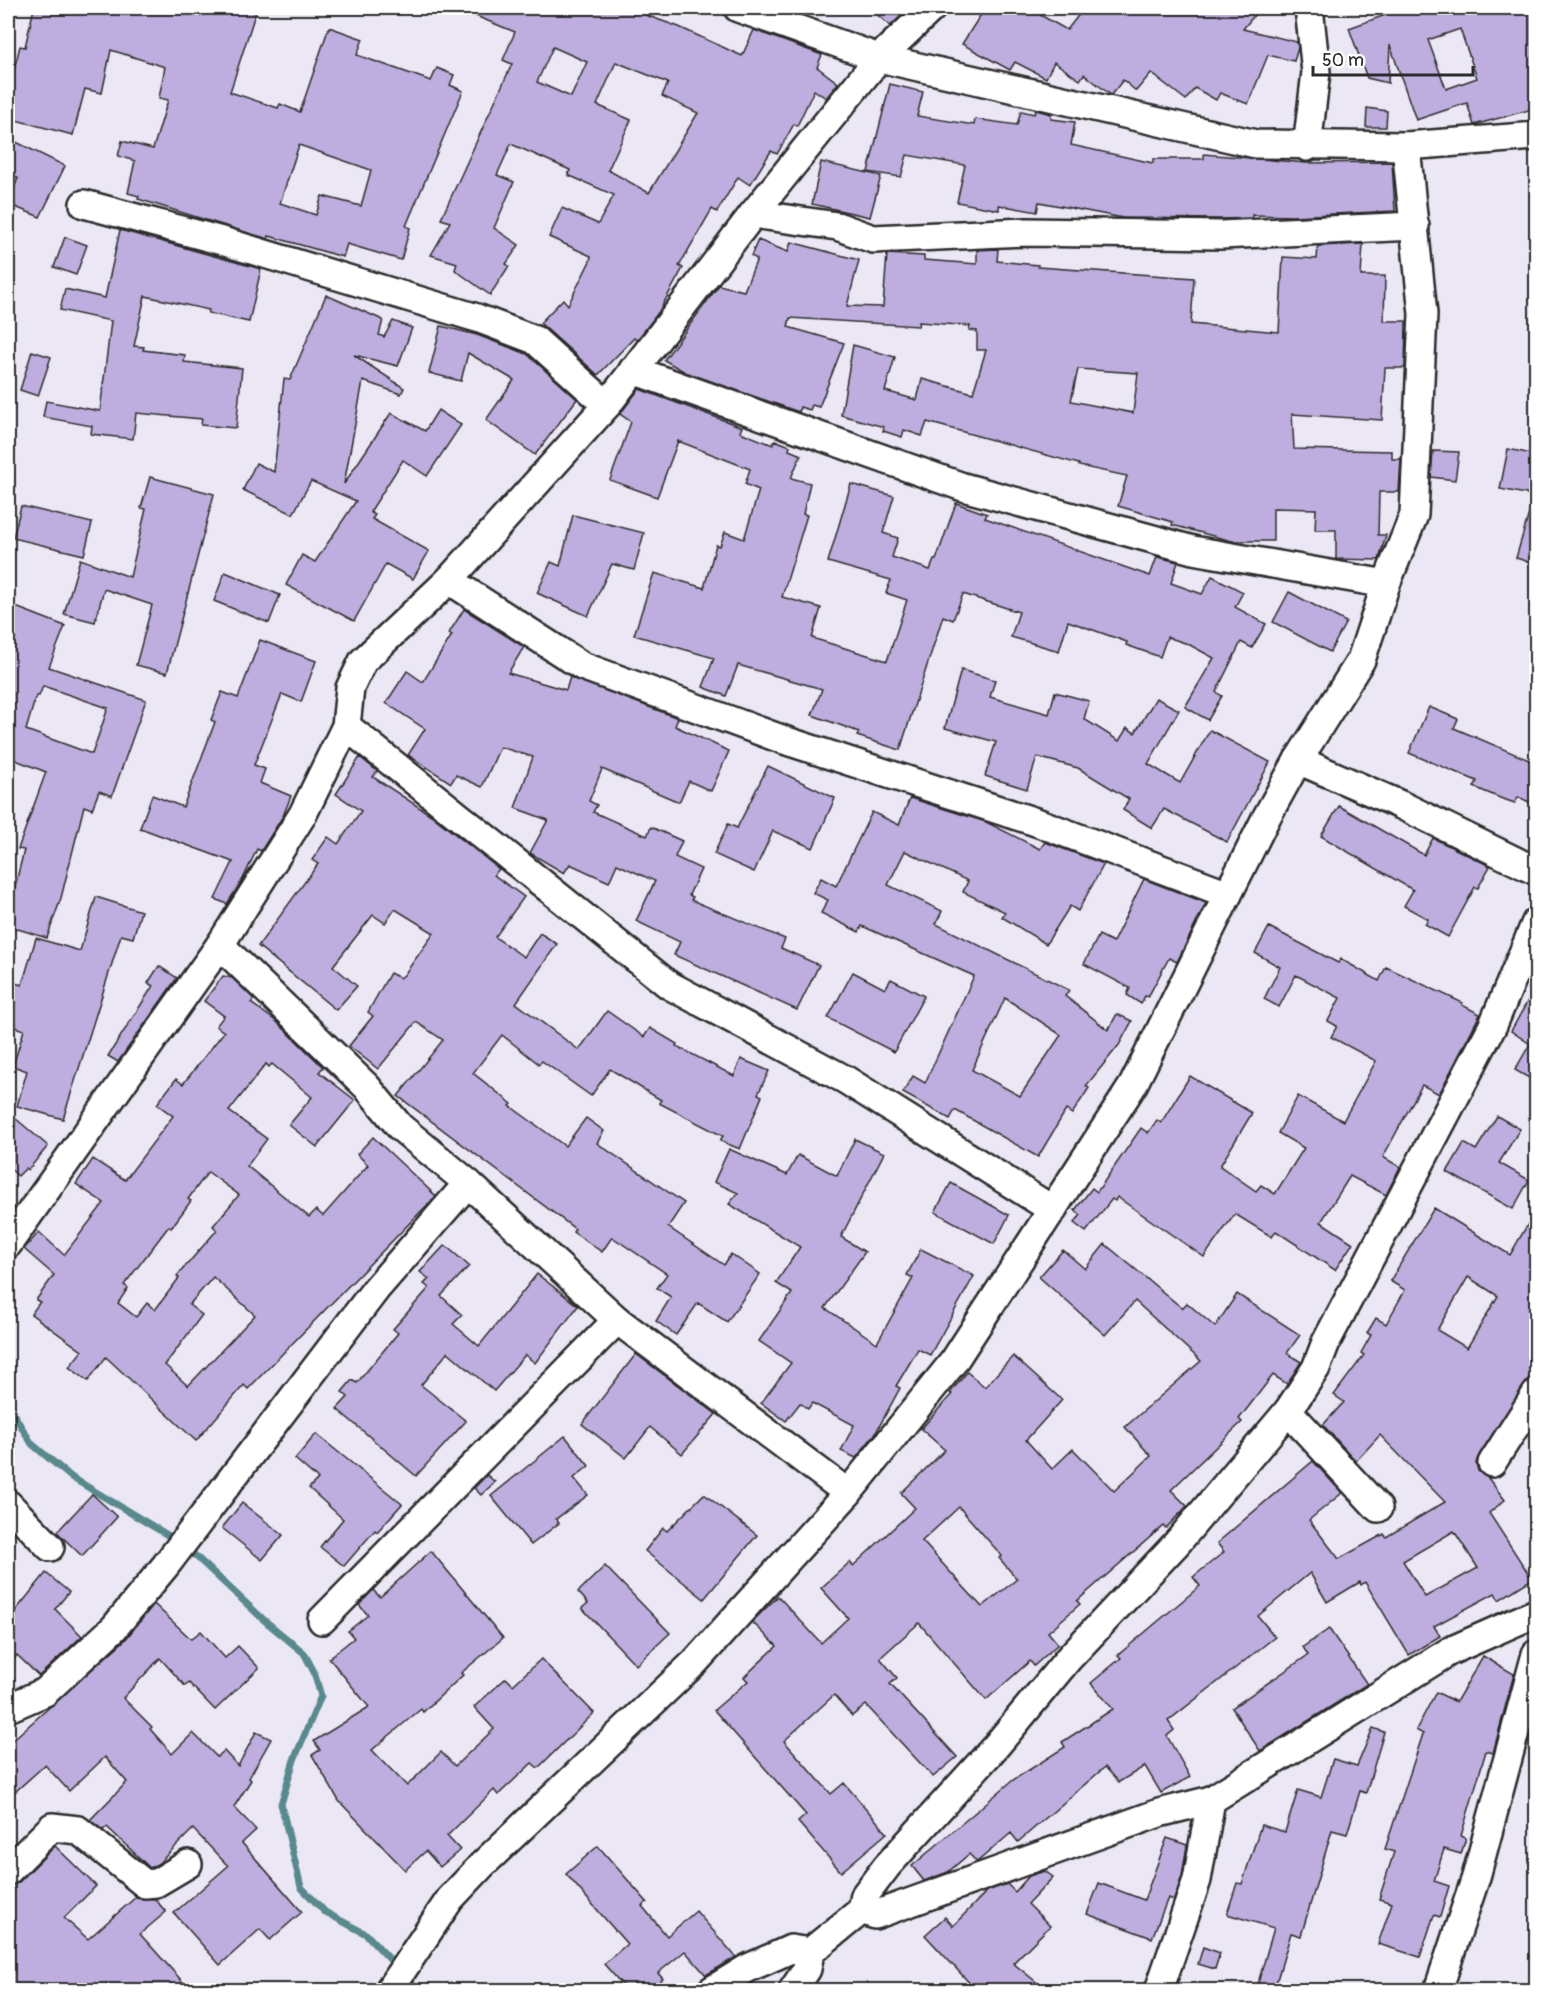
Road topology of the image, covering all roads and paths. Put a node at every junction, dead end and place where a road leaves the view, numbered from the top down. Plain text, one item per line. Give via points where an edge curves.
1 (738, 8) edge
2 (932, 8) edge
3 (1309, 8) edge
4 (879, 58) junction
5 (1536, 136) edge
6 (1406, 146) junction
7 (1307, 147) junction
8 (84, 204) dead end
9 (753, 214) junction
10 (1415, 226) junction
11 (633, 370) junction
12 (608, 405) junction
13 (449, 580) junction
14 (1386, 584) junction
15 (346, 726) junction
16 (1298, 760) junction
17 (1536, 871) edge
18 (1228, 894) junction
19 (1536, 922) edge
20 (220, 945) junction
21 (468, 1184) junction
22 (1053, 1210) junction
23 (8, 1244) edge
24 (617, 1320) junction
25 (1536, 1394) edge
26 (1288, 1411) junction
27 (1492, 1463) dead end
28 (848, 1492) junction
29 (8, 1504) edge
30 (1377, 1508) dead end
31 (50, 1547) dead end
32 (1536, 1613) edge
33 (322, 1620) dead end
34 (1536, 1654) edge
35 (8, 1708) edge
36 (1211, 1800) junction
37 (188, 1864) dead end
38 (8, 1871) edge
39 (862, 1910) junction
40 (810, 1952) junction
41 (389, 1990) edge
42 (712, 1990) edge
43 (793, 1990) edge
44 (1159, 1990) edge
45 (1438, 1990) edge

1 - 4 street
2 - 4 street
3 - 7 street via 1316,72
4 - 7 street via 1256,144
4 - 9 street
5 - 6 street
6 - 7 street
6 - 10 street
8 - 12 street via 423,299 506,328 535,340
9 - 10 street via 837,226 873,239 1027,232 1221,235
9 - 11 street
10 - 14 street via 1423,314 1414,515
11 - 12 street
11 - 14 street via 963,487 1192,550
12 - 13 street
13 - 15 street via 363,661 350,688
13 - 18 street via 582,666 784,740 1039,823
14 - 16 street via 1361,660
15 - 20 street via 303,814
15 - 22 street via 669,985 846,1080
16 - 17 street
16 - 18 street
18 - 22 street via 1133,1085
19 - 26 street via 1493,1025 1331,1332 1316,1368
20 - 21 street via 367,1087 400,1127
20 - 23 street
21 - 24 street
21 - 35 street via 376,1289 114,1628 45,1692
22 - 28 street via 954,1361
24 - 28 street
24 - 33 street
25 - 27 street
26 - 30 street
26 - 39 street via 1177,1543 1069,1658 996,1746 887,1866 865,1894
28 - 41 street via 695,1662 450,1899
29 - 31 street
32 - 36 street via 1450,1651
34 - 45 street via 1476,1877
36 - 39 street via 1159,1813 875,1915
36 - 44 street via 1197,1880
37 - 38 street via 156,1883 145,1884 78,1830 52,1827
39 - 40 street
40 - 42 street via 790,1948
40 - 43 street via 807,1969

